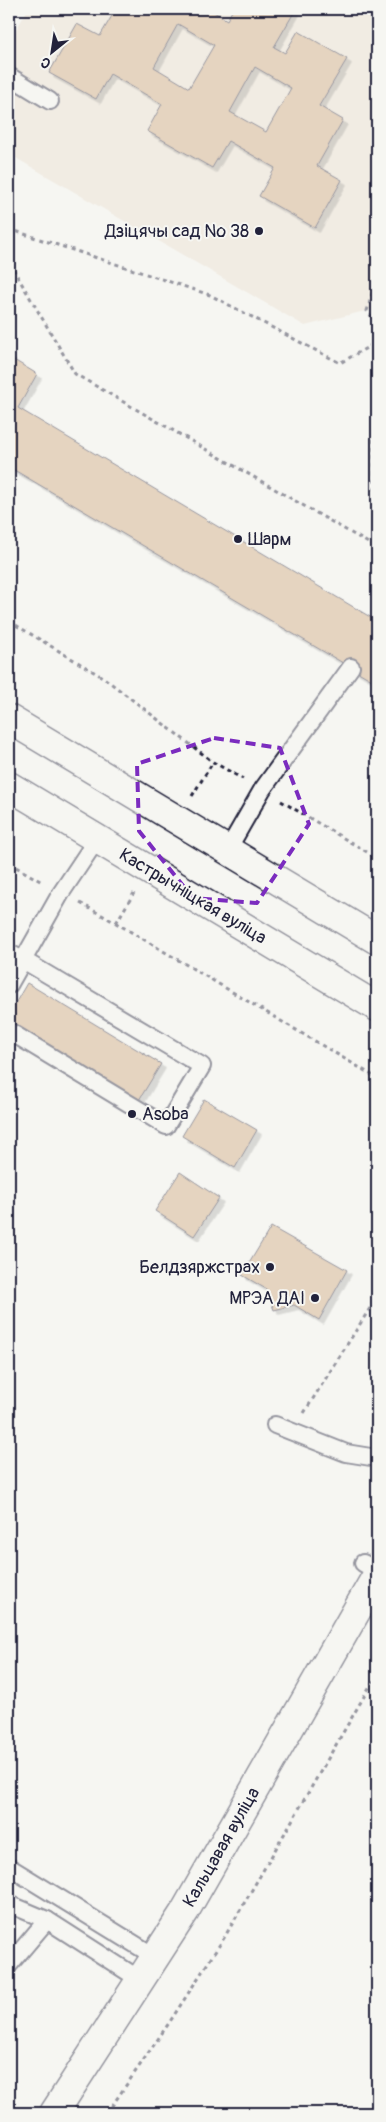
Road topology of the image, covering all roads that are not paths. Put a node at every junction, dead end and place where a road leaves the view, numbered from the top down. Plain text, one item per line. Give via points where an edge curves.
1 (9, 76) edge
2 (50, 101) dead end
3 (351, 667) dead end
4 (9, 719) edge
5 (9, 786) edge
6 (97, 838) junction
7 (228, 851) junction
8 (377, 940) edge
9 (16, 956) edge
10 (9, 985) edge
11 (377, 1007) edge
12 (9, 1032) edge
13 (275, 1425) dead end
14 (377, 1458) edge
15 (372, 1570) edge
16 (9, 1867) edge
17 (9, 1904) edge
18 (47, 1920) junction
19 (154, 1956) junction
20 (9, 1965) edge
21 (139, 1978) junction
22 (54, 2113) edge

1 - 2 lane
3 - 7 lane via 262,790
4 - 7 main road
5 - 6 main road, Кастрычніцкая вуліца
6 - 9 lane
6 - 11 main road, Кастрычніцкая вуліца
7 - 8 main road
9 - 10 lane
9 - 12 lane via 202,1066 166,1126
13 - 14 lane via 346,1453
15 - 19 main road, Кальцавая вуліца via 185,1911
16 - 19 lane
17 - 18 lane
18 - 20 lane
18 - 21 lane
19 - 21 main road, Кальцавая вуліца
21 - 22 main road, Кальцавая вуліца

